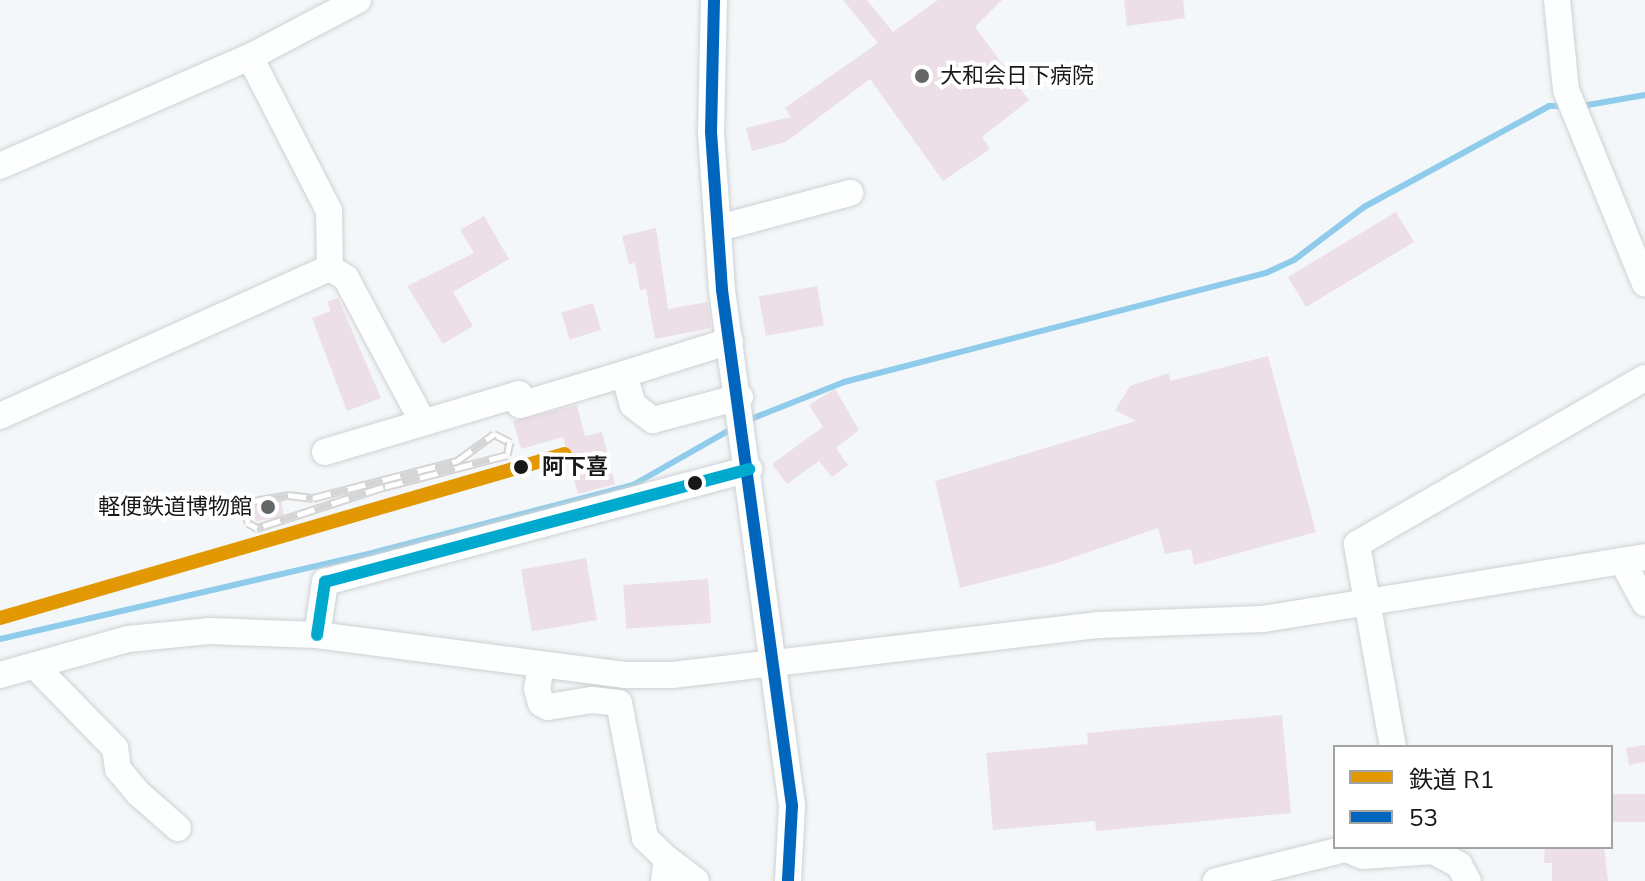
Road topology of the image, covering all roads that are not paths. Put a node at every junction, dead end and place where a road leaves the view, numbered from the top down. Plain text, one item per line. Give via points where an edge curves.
1 (358, 0) edge
2 (714, 0) edge
3 (1557, 0) edge
4 (250, 57) junction
5 (0, 166) edge
6 (850, 193) dead end
7 (719, 228) junction
8 (330, 268) junction
9 (1645, 284) edge
10 (730, 341) junction
11 (624, 374) junction
12 (1645, 378) edge
13 (0, 416) edge
14 (742, 417) junction
15 (423, 422) junction
16 (325, 452) dead end
17 (749, 469) junction
18 (1634, 559) edge
19 (1645, 603) edge
20 (1367, 605) junction
21 (317, 635) junction
22 (773, 664) junction
23 (541, 665) junction
24 (35, 666) junction
25 (0, 675) edge
26 (1393, 745) edge
27 (178, 828) dead end
28 (1347, 849) edge
29 (1352, 849) edge
30 (666, 870) edge
31 (1282, 872) edge
32 (696, 881) edge
33 (788, 881) edge
34 (1216, 881) edge
35 (1468, 881) edge

1 - 4 street
2 - 7 street via 711,132
3 - 9 street via 1566,90
4 - 5 street
4 - 8 street via 329,211
6 - 7 street
7 - 10 street
8 - 13 street
8 - 15 street via 346,278
10 - 11 street
10 - 14 street
11 - 14 street via 633,405 653,420
11 - 15 street via 520,405 519,394
12 - 20 street via 1357,544
14 - 17 street
15 - 16 street
17 - 21 street via 325,582
17 - 22 street
18 - 19 street
18 - 20 street
20 - 22 street via 1263,619 1099,625
20 - 26 street
21 - 23 street
21 - 24 street via 176,632 128,639
22 - 23 street via 626,675
22 - 33 street via 792,806
23 - 30 street via 537,689 548,707 592,700 619,703 645,838
24 - 25 street
24 - 27 street via 115,748 118,769 138,793
28 - 31 street
29 - 35 street via 1363,856 1433,851 1459,865
30 - 32 street
31 - 34 street

